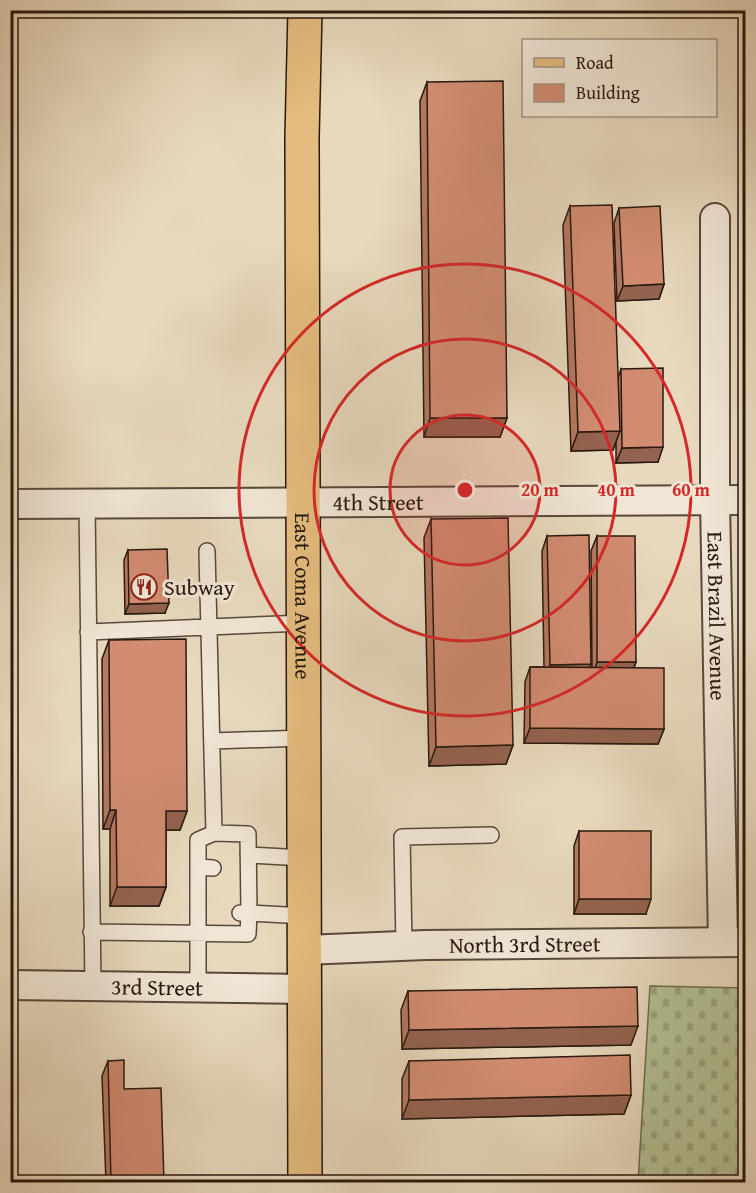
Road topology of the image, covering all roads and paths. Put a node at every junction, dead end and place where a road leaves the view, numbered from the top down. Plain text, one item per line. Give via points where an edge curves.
1 (291, 10) edge
2 (305, 10) edge
3 (302, 137) junction
4 (715, 218) dead end
5 (716, 500) junction
6 (746, 500) edge
7 (303, 503) junction
8 (10, 504) edge
9 (87, 504) junction
10 (207, 551) dead end
11 (304, 623) junction
12 (210, 627) junction
13 (88, 632) junction
14 (304, 738) junction
15 (212, 741) junction
16 (214, 833) junction
17 (491, 835) dead end
18 (304, 858) junction
19 (246, 864) junction
20 (244, 913) junction
21 (305, 916) junction
22 (91, 932) junction
23 (199, 935) junction
24 (734, 942) edge
25 (404, 946) junction
26 (304, 950) junction
27 (10, 985) edge
28 (93, 987) junction
29 (198, 988) junction
30 (305, 989) junction
31 (305, 1182) edge

1 - 3 main road
2 - 3 main road, East Coma Avenue
3 - 7 main road, East Coma Avenue
4 - 5 street, East Brazil Avenue
5 - 6 street, 4th Street
5 - 7 street, 4th Street
5 - 24 street, East Brazil Avenue
7 - 9 street, 4th Street
7 - 11 main road, East Coma Avenue
8 - 9 street, 4th Street
9 - 13 lane
10 - 12 lane
11 - 12 lane
11 - 14 main road, East Coma Avenue
12 - 13 lane
12 - 15 lane
13 - 22 lane
14 - 15 lane
14 - 18 main road, East Coma Avenue
15 - 16 lane
16 - 19 lane via 249,834
16 - 23 lane via 198,840 206,868 206,911
17 - 25 lane via 402,837
18 - 19 lane
18 - 21 main road, East Coma Avenue
19 - 20 lane
20 - 21 lane
20 - 23 lane via 248,934
21 - 26 main road, East Coma Avenue
22 - 23 lane
22 - 28 lane
23 - 29 lane
24 - 25 street, North 3rd Street
25 - 26 street, North 3rd Street
26 - 30 main road, East Coma Avenue
27 - 28 street, 3rd Street
28 - 29 street, 3rd Street
29 - 30 street, 3rd Street
30 - 31 main road, East Coma Avenue

